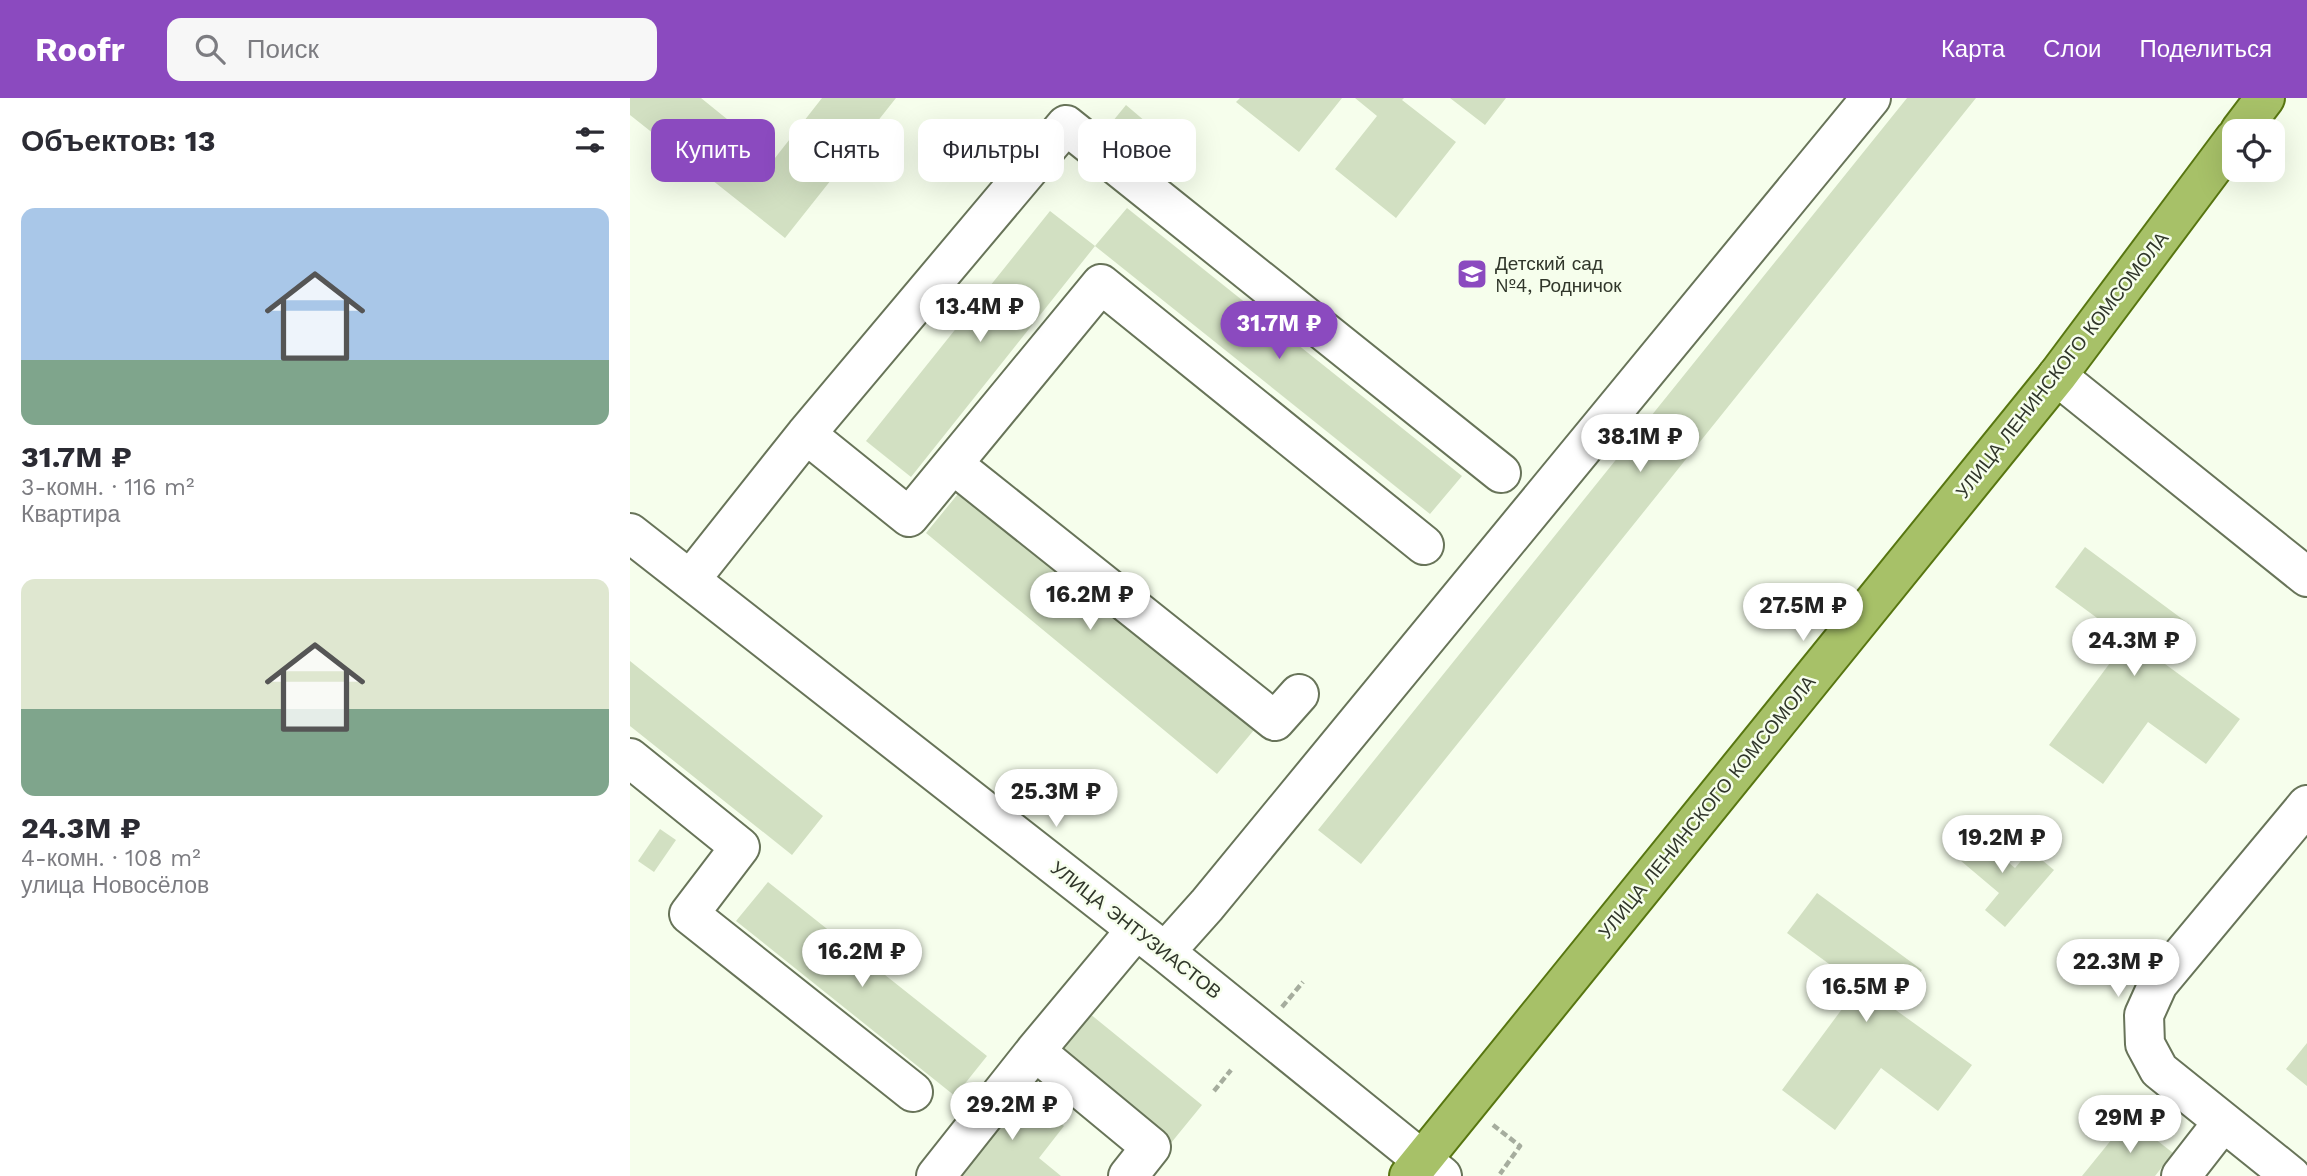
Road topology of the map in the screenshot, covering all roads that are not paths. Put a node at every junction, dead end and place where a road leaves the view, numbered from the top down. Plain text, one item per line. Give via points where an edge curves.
1 (1871, 98) edge
2 (2265, 98) edge
3 (2249, 119) edge
4 (2222, 155) edge
5 (2057, 376) junction
6 (806, 434) junction
7 (954, 465) junction
8 (1501, 473) dead end
9 (630, 533) edge
10 (1424, 545) dead end
11 (2307, 577) edge
12 (690, 580) junction
13 (1299, 694) dead end
14 (630, 758) edge
15 (2307, 806) edge
16 (1151, 941) junction
17 (1035, 1051) junction
18 (913, 1092) dead end
19 (2222, 1122) junction
20 (1424, 1171) edge
21 (936, 1176) edge
22 (1128, 1176) edge
23 (2180, 1176) edge
24 (2291, 1176) edge

1 - 16 street via 1207,905
2 - 3 main road
4 - 5 main road, УЛИЦА ЛЕНИНСКОГО КОМСОМОЛА
5 - 11 street
5 - 20 main road, УЛИЦА ЛЕНИНСКОГО КОМСОМОЛА
6 - 7 street via 909,517
6 - 8 street via 1066,125
6 - 12 street
7 - 10 street via 1101,284
7 - 13 street via 1275,721
9 - 12 street, УЛИЦА ЭНТУЗИАСТОВ
12 - 16 street, УЛИЦА ЭНТУЗИАСТОВ
14 - 18 street via 740,847 689,914
15 - 19 street via 2158,984 2144,1015 2145,1044 2159,1070
16 - 17 street
16 - 20 street, УЛИЦА ЭНТУЗИАСТОВ
17 - 21 street
17 - 22 street via 1151,1147
19 - 23 street
19 - 24 street

